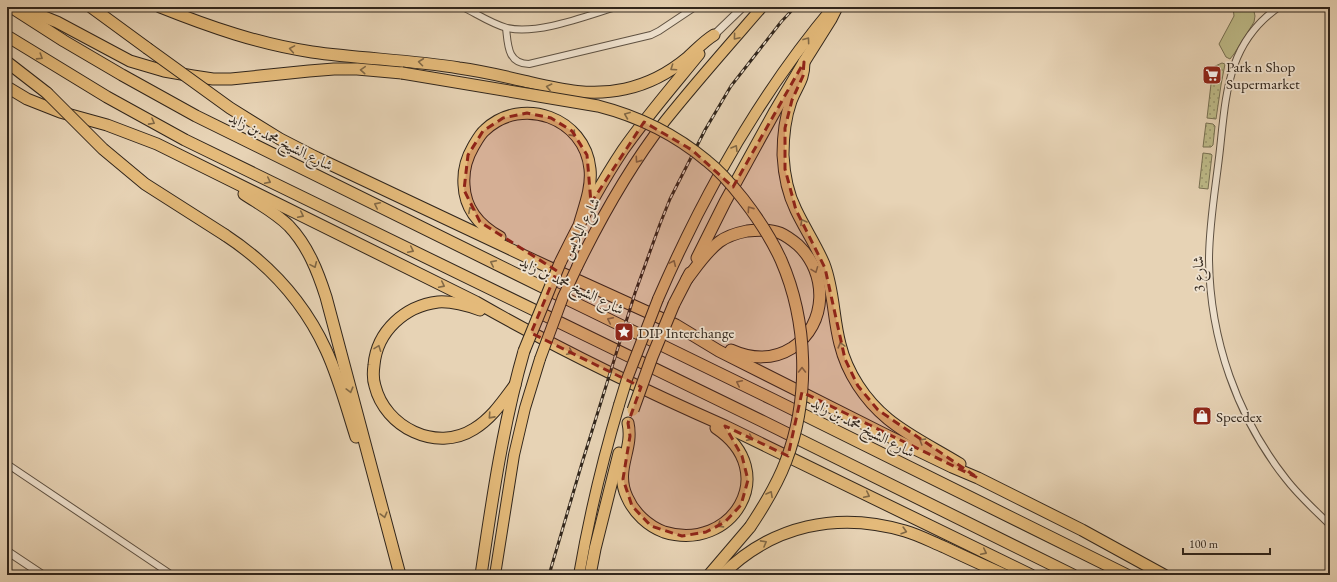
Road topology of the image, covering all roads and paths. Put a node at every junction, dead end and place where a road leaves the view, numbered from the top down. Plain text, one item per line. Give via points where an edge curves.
1 (91, 7) edge
2 (160, 7) edge
3 (463, 7) edge
4 (616, 7) edge
5 (695, 7) edge
6 (743, 7) edge
7 (762, 7) edge
8 (833, 7) edge
9 (837, 7) edge
10 (1279, 7) edge
11 (15, 10) edge
12 (506, 28) junction
13 (714, 35) junction
14 (7, 36) edge
15 (7, 62) edge
16 (804, 62) junction
17 (7, 87) edge
18 (203, 167) junction
19 (580, 222) junction
20 (546, 266) junction
21 (687, 279) junction
22 (520, 327) junction
23 (690, 334) junction
24 (515, 385) junction
25 (676, 405) junction
26 (628, 423) junction
27 (7, 464) edge
28 (373, 474) junction
29 (978, 478) junction
30 (1330, 525) edge
31 (7, 551) edge
32 (43, 575) edge
33 (172, 575) edge
34 (400, 575) edge
35 (481, 575) edge
36 (494, 575) edge
37 (578, 575) edge
38 (590, 575) edge
39 (709, 575) edge
40 (722, 575) edge
41 (1006, 575) edge
42 (1031, 575) edge
43 (1073, 575) edge
44 (1127, 575) edge
45 (1164, 575) edge

1 - 20 highway, bridge via 235,112 274,135 314,157
13 -> 2 highway via 673,68 647,82 617,91 587,92 551,88 444,65 335,55 284,47 232,34
3 - 12 street
4 - 12 street via 543,28
5 - 12 street via 651,35 529,64 519,62 512,55
6 - 13 street
7 -> 36 highway, شارع اليلايس, bridge via 660,128 610,202 577,267 540,359 525,408 514,455
37 -> 8 highway, bridge via 594,493 619,405 634,359 691,225 736,146 778,81
9 - 16 highway via 832,20
10 - 30 street, شارع 3 via 1265,17 1248,37 1229,78 1210,237 1211,290 1222,352 1233,387 1248,419 1265,450 1286,479
39 -> 11 highway, bridge via 750,528 771,493 788,454 797,422 802,364 794,299 781,260 750,208 702,157 656,128 617,111 598,106 364,70 334,69 231,79 193,76 130,61 52,19
44 -> 11 highway, شارع الشيخ محمد بن زايد via 196,116 122,75
13 - 19 highway via 635,133
14 -> 43 highway via 107,97 185,140
15 - 28 highway, bridge via 47,93 103,149 145,184 239,244 269,269 296,299 327,352 361,452
16 - 21 highway via 725,202
29 -> 16 highway via 889,420 858,386 845,359 825,268 796,210 784,170 785,128 792,100 803,76
17 - 18 highway via 27,99 60,112 107,125 157,144
18 -> 22 highway via 476,302
18 -> 28 highway via 277,216 289,226 309,253 322,283
20 -> 19 highway via 526,251 488,230 472,213 467,202 463,178 468,155 483,131 503,118 527,113 551,118 572,131 587,156 590,169 588,193
19 - 24 highway, bridge via 560,263 524,351
20 - 23 highway
21 -> 23 highway via 719,241 739,233 770,231 790,238 810,260 816,272 820,295 818,313 810,330 797,344 780,354 751,356 709,338
21 - 26 highway, bridge via 652,357
24 -> 22 highway via 486,421 457,436 441,438 412,432 394,419 379,398 373,372 376,352 393,323 415,308 427,304 446,302 467,305
22 -> 25 highway
23 - 29 highway via 876,430
24 - 35 highway via 496,473
25 -> 26 highway via 728,436 736,445 746,468 748,480 741,505 725,522 706,532 682,536 661,530 651,526 632,506 623,479 630,436
25 -> 42 highway via 740,433
26 - 38 highway via 608,493
27 - 33 street
28 -> 34 highway
29 - 45 highway
31 - 32 street
40 -> 41 highway via 755,548 774,538 807,526 845,522 866,522 907,531

